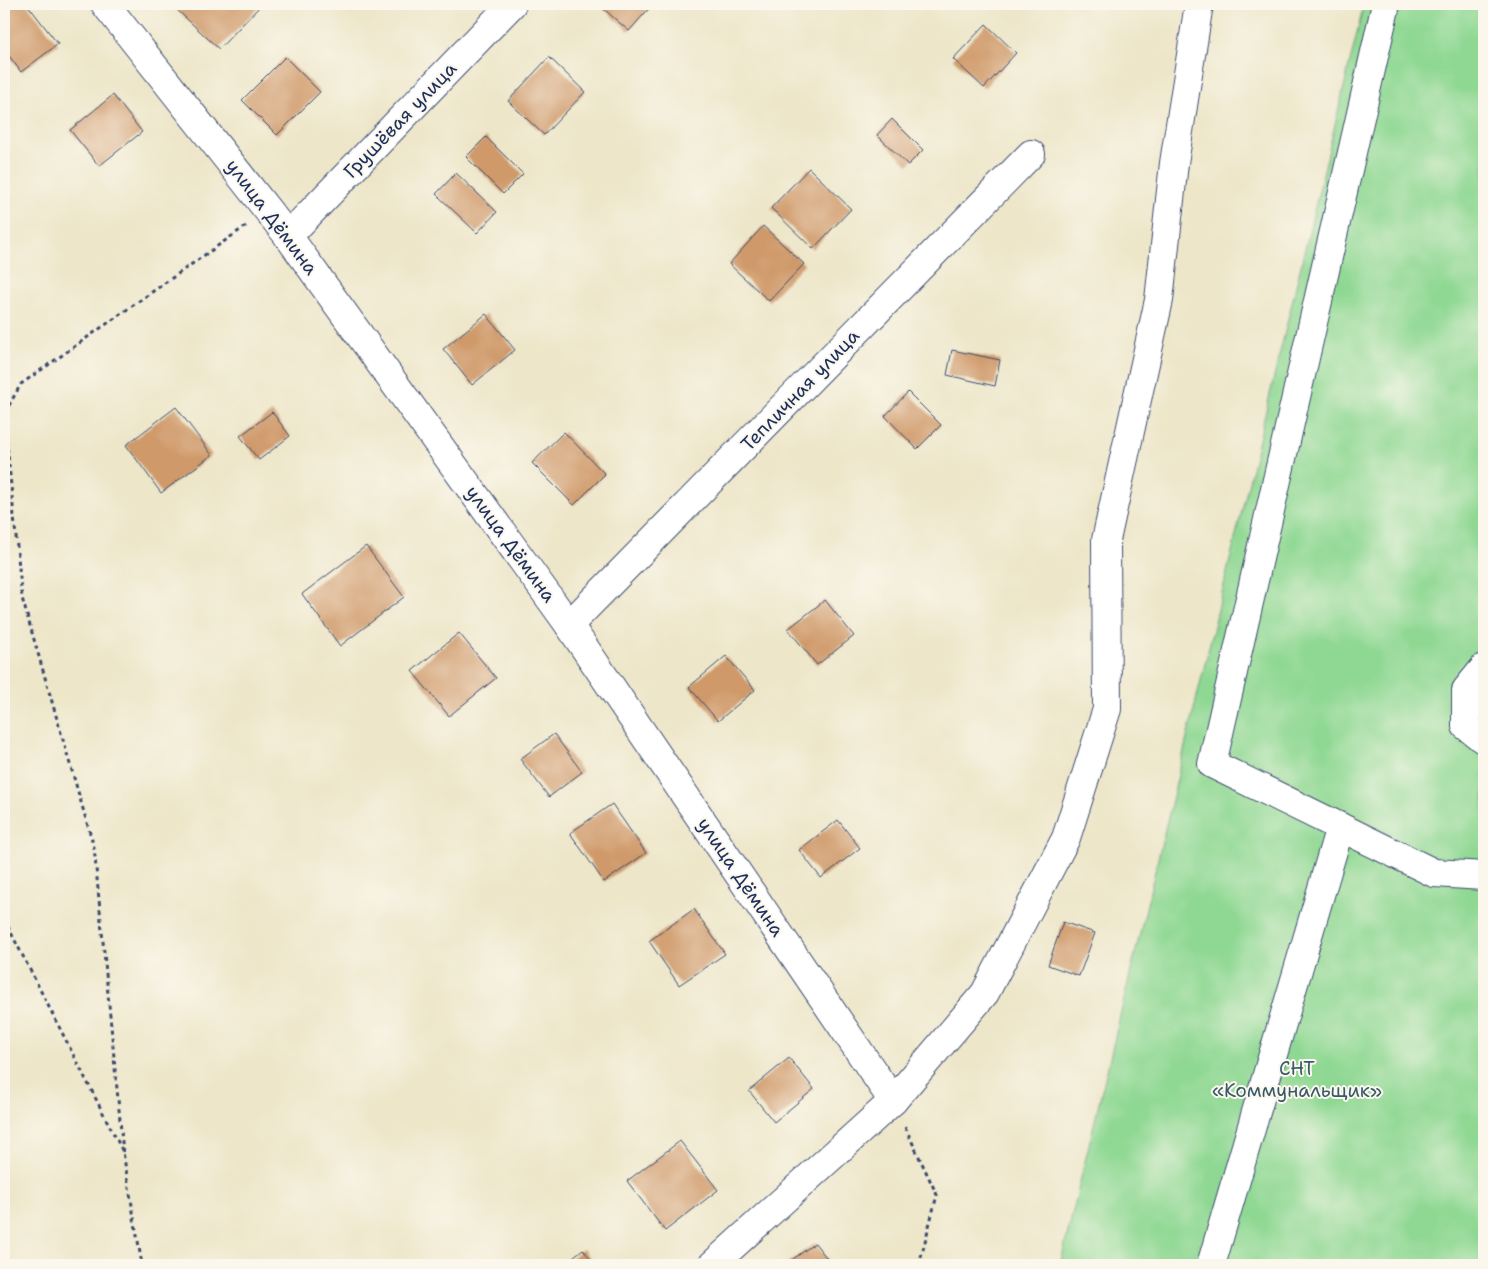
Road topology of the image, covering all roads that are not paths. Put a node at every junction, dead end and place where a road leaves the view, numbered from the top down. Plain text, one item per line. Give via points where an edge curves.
1 (105, 4) edge
2 (512, 4) edge
3 (1199, 4) edge
4 (1386, 4) edge
5 (1031, 154) dead end
6 (288, 236) junction
7 (569, 625) junction
8 (1484, 668) edge
9 (1484, 740) edge
10 (1340, 827) junction
11 (1484, 876) edge
12 (893, 1102) junction
13 (712, 1265) edge
14 (1211, 1265) edge

1 - 6 street, улица Дёмина
2 - 6 street, Грушёвая улица
3 - 12 street via 1174,163 1160,300 1106,540 1107,709 1066,838 1032,907 985,993
4 - 10 street via 1212,764
5 - 7 street, Тепличная улица
6 - 7 street, улица Дёмина
7 - 12 street, улица Дёмина
8 - 9 street via 1466,690 1466,726
10 - 11 street via 1434,874
10 - 14 street
12 - 13 street

